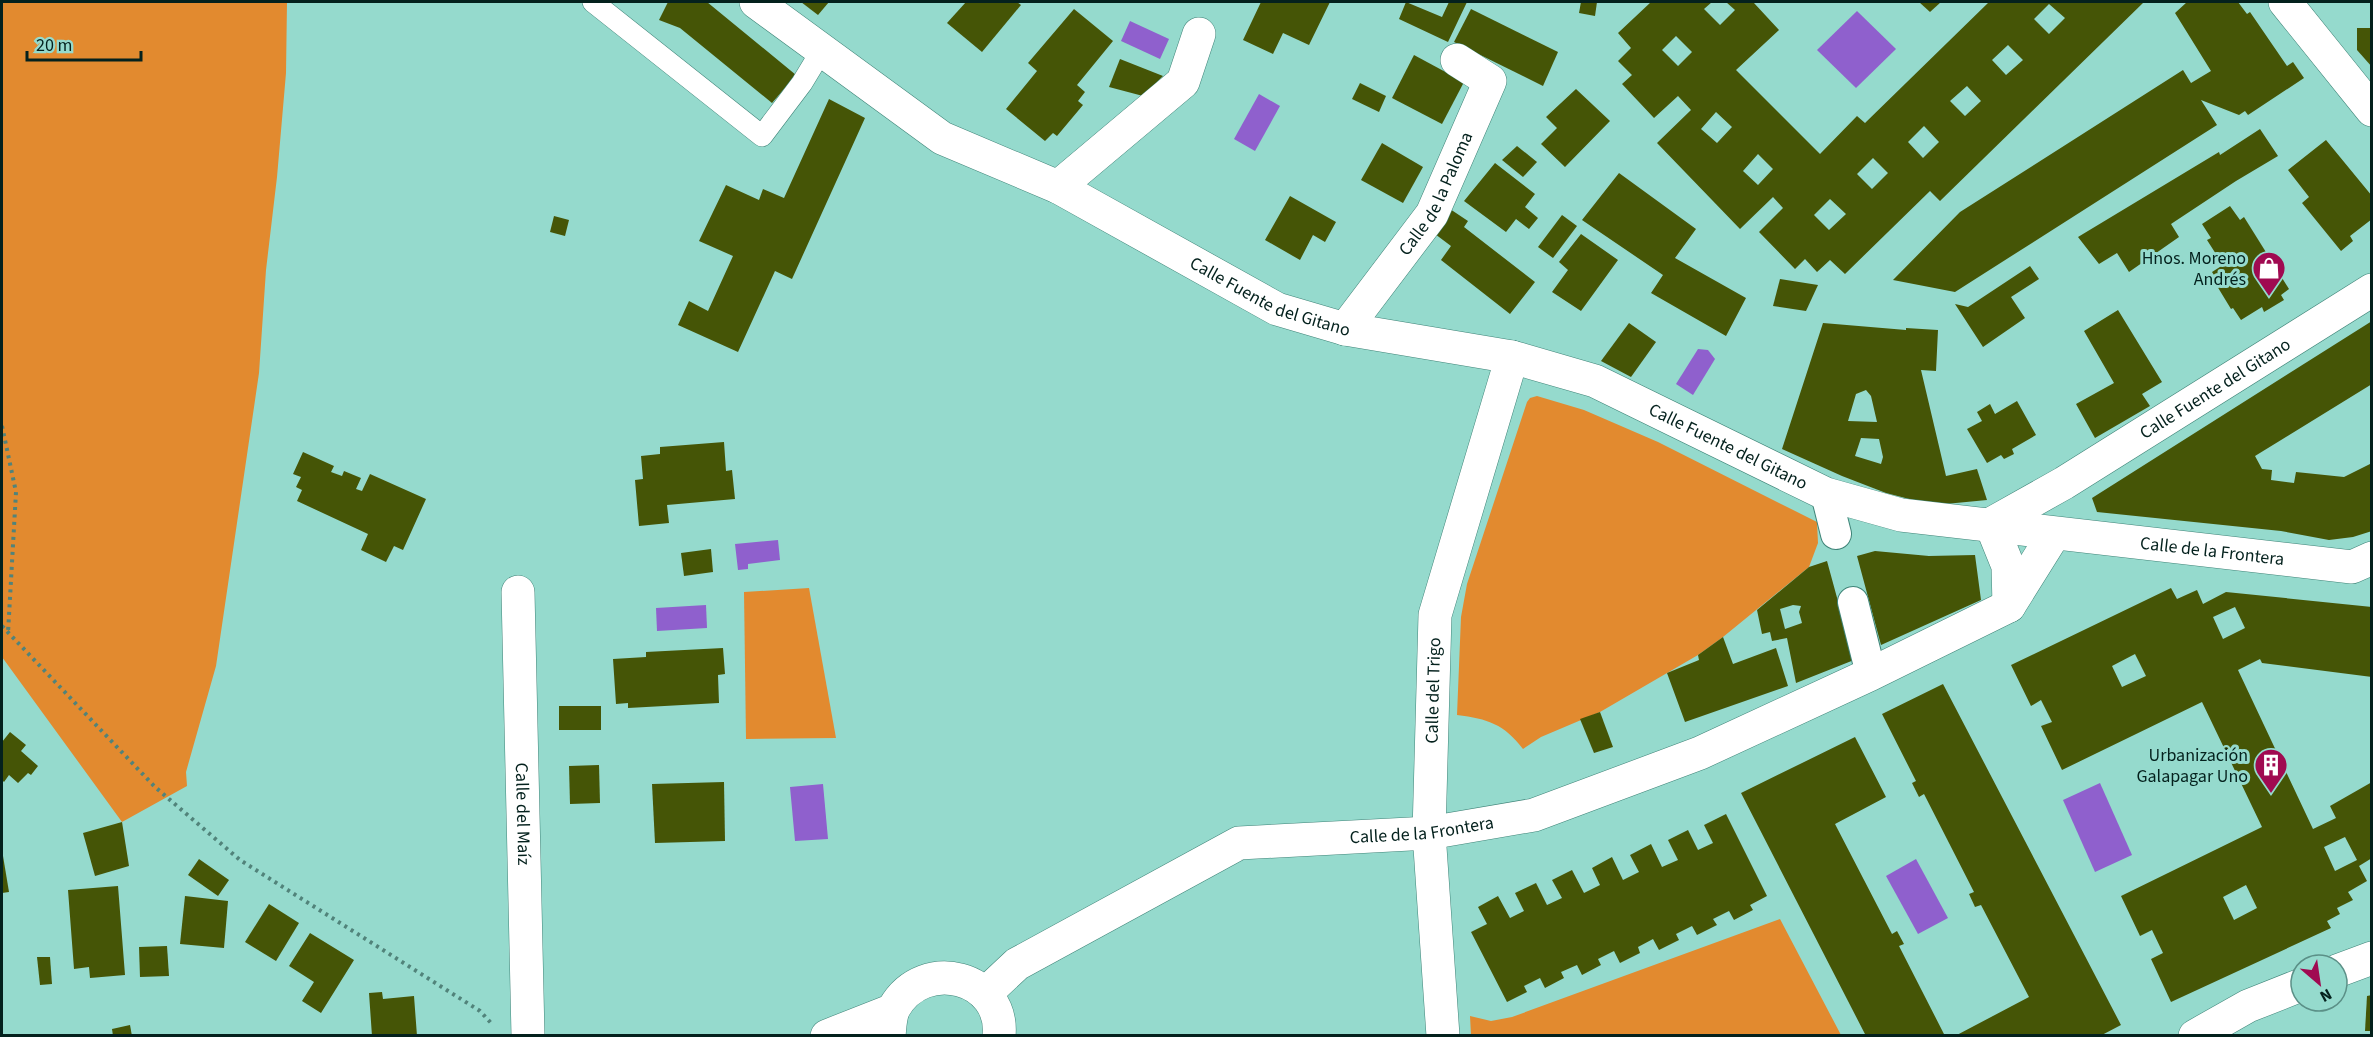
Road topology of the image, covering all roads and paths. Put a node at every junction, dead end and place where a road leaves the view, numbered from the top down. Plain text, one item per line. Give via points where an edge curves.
1 (593, 2) edge
2 (756, 2) edge
3 (2285, 2) edge
4 (1199, 34) dead end
5 (822, 50) junction
6 (1457, 60) dead end
7 (2372, 110) edge
8 (1058, 187) junction
9 (2372, 290) edge
10 (1345, 328) junction
11 (1512, 357) junction
12 (2, 426) edge
13 (1826, 494) junction
14 (1991, 524) junction
15 (1836, 534) dead end
16 (2054, 534) junction
17 (2365, 566) edge
18 (518, 592) dead end
19 (1853, 602) dead end
20 (2009, 606) junction
21 (2, 626) edge
22 (8, 633) junction
23 (1871, 674) junction
24 (1429, 833) junction
25 (2372, 958) edge
26 (2349, 967) edge
27 (2289, 991) edge
28 (985, 994) junction
29 (891, 1023) edge
30 (495, 1028) dead end
31 (528, 1035) edge
32 (827, 1035) edge
33 (999, 1035) edge
34 (1443, 1035) edge
35 (2195, 1035) edge

1 - 5 lane via 762,136
2 - 5 street, Calle Fuente del Gitano
3 - 7 street
4 - 8 street via 1183,82
5 - 8 street, Calle Fuente del Gitano via 942,138
6 - 10 street, Calle de la Paloma via 1490,81 1432,213
8 - 10 street, Calle Fuente del Gitano via 1277,309
9 - 14 street, Calle Fuente del Gitano via 2064,483
10 - 11 street, Calle Fuente del Gitano
11 - 13 street, Calle Fuente del Gitano via 1595,381
11 - 24 street, Calle del Trigo via 1435,615
12 - 22 path via 16,492
13 - 14 street, Calle Fuente del Gitano via 1901,515
13 - 15 street
14 - 16 street, Calle de la Frontera
14 - 20 street via 2008,566
16 - 17 street, Calle de la Frontera
16 - 20 street
18 - 31 street, Calle del Maíz
19 - 23 street
20 - 23 street, Calle de la Frontera
21 - 22 path
22 - 30 path via 154,787 240,860 480,1011
23 - 24 street, Calle de la Frontera via 1700,753 1534,815
24 - 28 street, Calle de la Frontera via 1239,843 1017,964
24 - 34 street, Calle del Trigo
25 - 26 street
27 - 35 street via 2248,1006
28 - 29 street via 962,979 935,977 909,988
28 - 33 street via 996,1012
29 - 32 street

